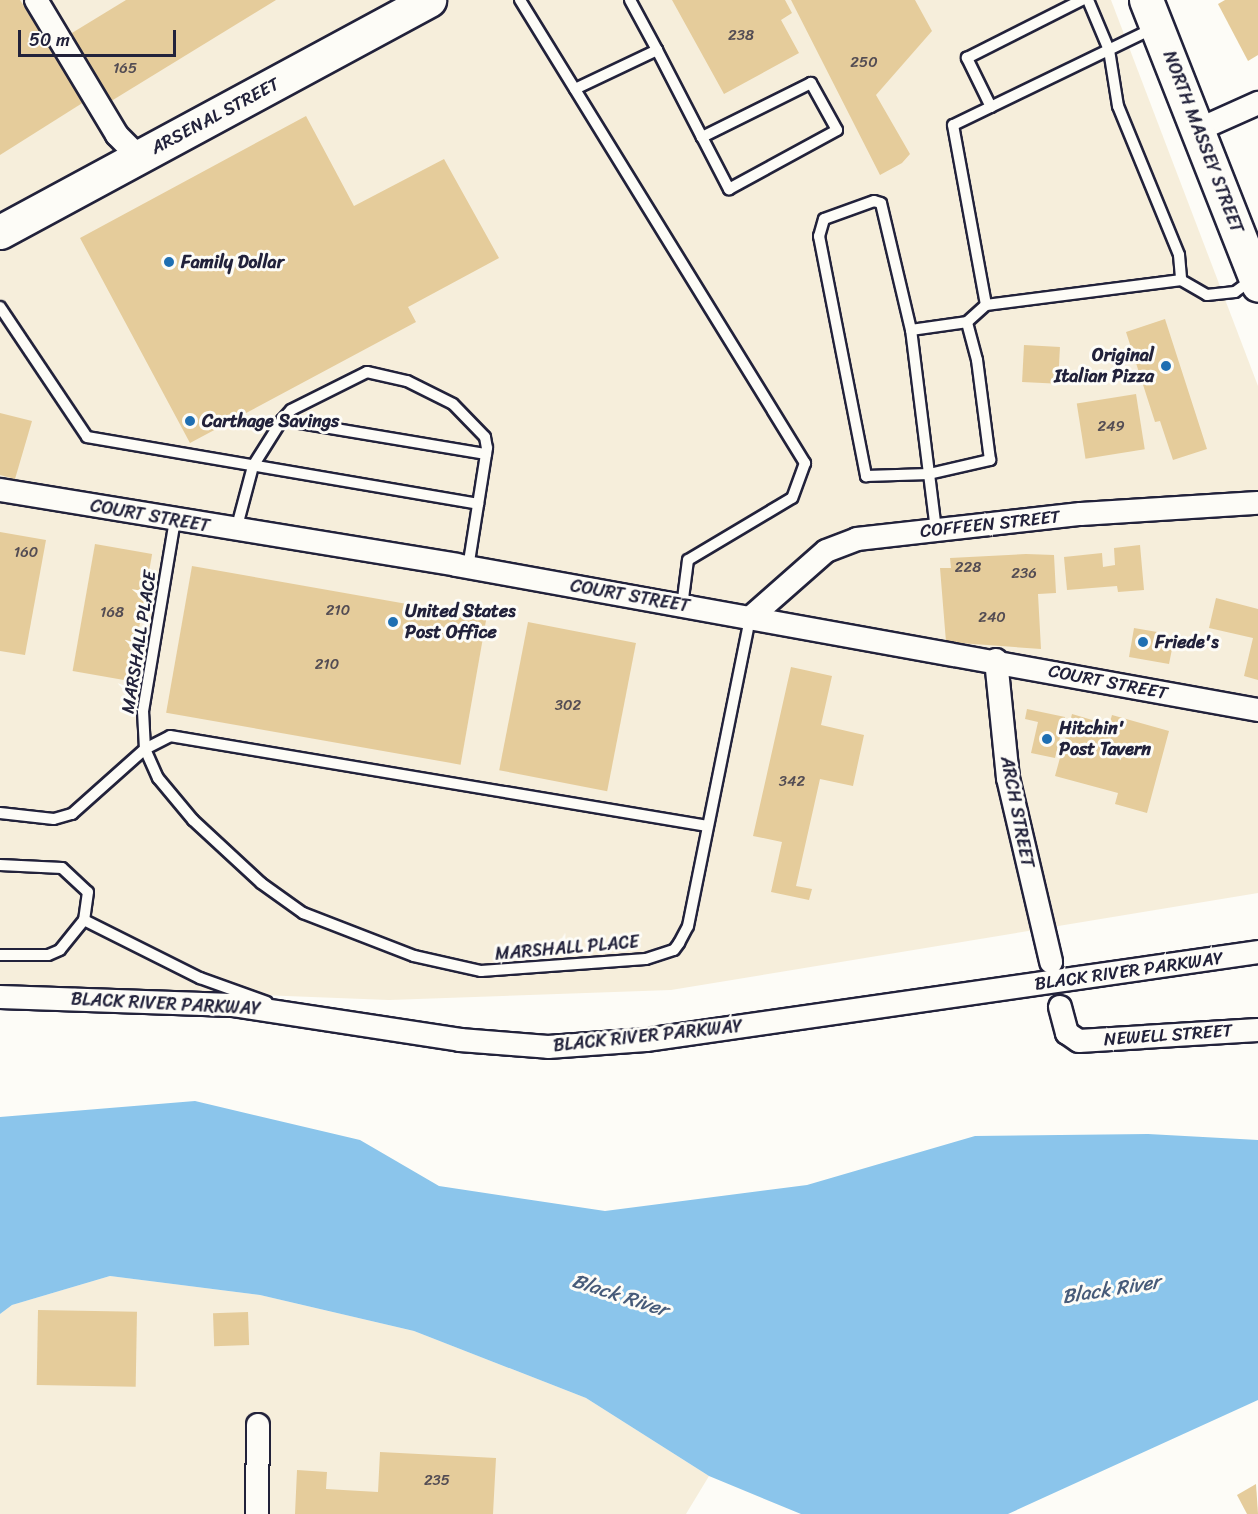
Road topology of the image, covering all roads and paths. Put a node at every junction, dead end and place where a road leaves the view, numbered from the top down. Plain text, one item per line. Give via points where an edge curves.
1 (36, 0) edge
2 (429, 0) edge
3 (520, 0) edge
4 (630, 0) edge
5 (1082, 0) edge
6 (1088, 0) edge
7 (1151, 13) edge
8 (657, 50) junction
9 (1109, 50) junction
10 (575, 89) junction
11 (1258, 104) edge
12 (990, 107) junction
13 (1200, 129) junction
14 (702, 137) junction
15 (139, 157) junction
16 (0, 232) edge
17 (1181, 280) junction
18 (1257, 280) edge
19 (986, 305) junction
20 (0, 307) edge
21 (966, 322) junction
22 (911, 330) junction
23 (282, 420) junction
24 (486, 454) junction
25 (253, 466) junction
26 (929, 474) junction
27 (0, 490) edge
28 (1258, 503) edge
29 (478, 504) junction
30 (175, 520) junction
31 (236, 530) junction
32 (936, 530) junction
33 (468, 568) junction
34 (682, 606) junction
35 (750, 618) junction
36 (996, 660) junction
37 (1258, 710) edge
38 (145, 749) junction
39 (0, 813) edge
40 (708, 826) junction
41 (0, 865) edge
42 (84, 920) junction
43 (1258, 952) edge
44 (0, 955) edge
45 (1051, 962) dead end
46 (0, 997) edge
47 (1060, 1007) dead end
48 (297, 1012) junction
49 (1258, 1030) edge
50 (258, 1425) dead end
51 (257, 1514) edge

1 - 15 street via 117,135
2 - 15 main road, ARSENAL STREET
3 - 10 lane
4 - 8 lane
5 - 12 lane via 967,58
6 - 9 lane
7 - 9 lane
7 - 13 main road, NORTH MASSEY STREET
8 - 10 lane
8 - 14 lane
9 - 12 lane
9 - 17 lane via 1118,106 1179,255
10 - 34 lane via 805,463 792,498 688,560
11 - 13 street
12 - 19 lane via 953,125
13 - 18 main road, NORTH MASSEY STREET
14 - 14 lane via 729,189 837,130 811,83
15 - 16 main road, ARSENAL STREET
17 - 18 lane via 1207,295 1234,292
17 - 19 lane
19 - 21 lane
20 - 25 lane via 87,436
21 - 22 lane
21 - 26 lane via 977,360 990,460
22 - 26 lane
22 - 26 lane via 881,203 874,201 824,219 819,236 866,476
23 - 24 lane
23 - 24 lane via 291,410 367,372 407,381 453,404 480,429
23 - 25 lane
24 - 29 lane
25 - 29 lane
25 - 31 lane
26 - 32 lane
27 - 30 street, COURT STREET
28 - 32 street, COFFEEN STREET
29 - 33 lane
30 - 31 street, COURT STREET
30 - 38 lane, MARSHALL PLACE via 143,711
31 - 33 street, COURT STREET
32 - 35 street, COFFEEN STREET via 856,539 826,551
33 - 34 street, COURT STREET
34 - 35 street, COURT STREET
35 - 36 street, COURT STREET
35 - 40 lane, MARSHALL PLACE
36 - 37 street, COURT STREET
36 - 45 street, ARCH STREET via 1008,778
38 - 39 lane via 72,814 54,819
38 - 40 lane via 170,736
38 - 40 lane, MARSHALL PLACE via 158,778 193,820 261,883 303,913 414,956 481,971 646,959 674,950 688,926
41 - 42 lane via 62,868 88,892
42 - 44 lane via 60,950 48,955
42 - 48 lane via 200,978
43 - 48 street, BLACK RIVER PARKWAY via 646,1040 548,1047 460,1040
46 - 48 street, BLACK RIVER PARKWAY via 232,1005
47 - 49 street, NEWELL STREET via 1066,1033 1079,1041
50 - 51 street

